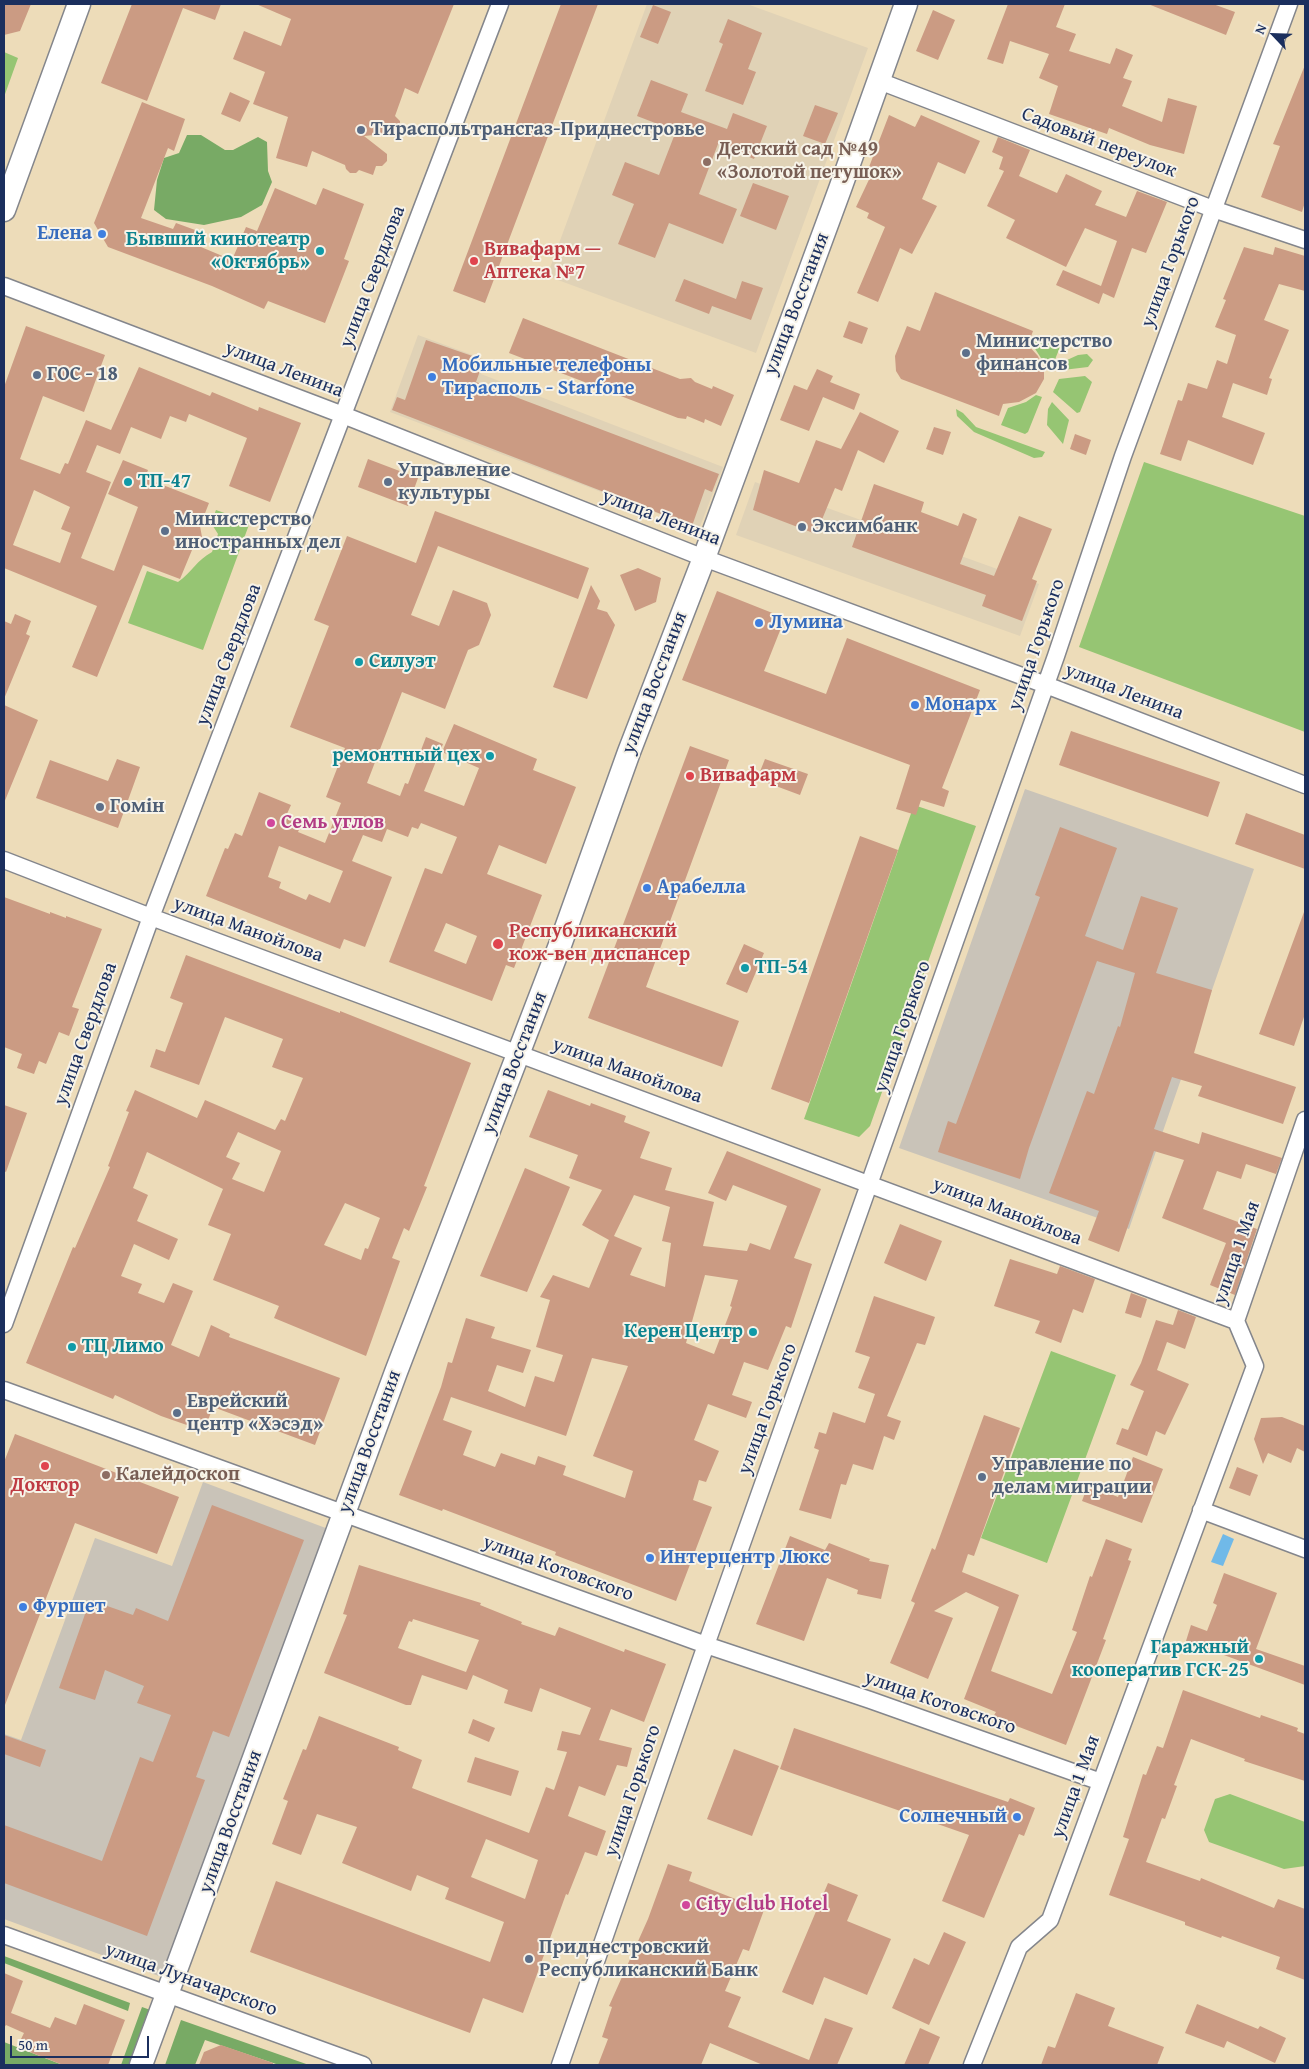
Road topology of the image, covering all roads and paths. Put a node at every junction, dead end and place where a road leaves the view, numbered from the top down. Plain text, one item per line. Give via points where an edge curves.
1 (79, 4) edge
2 (500, 4) edge
3 (906, 4) edge
4 (1289, 4) edge
5 (879, 81) junction
6 (1213, 209) junction
7 (4, 210) edge
8 (1305, 240) edge
9 (4, 286) edge
10 (344, 415) junction
11 (704, 558) junction
12 (1046, 685) junction
13 (1305, 785) edge
14 (4, 860) edge
15 (151, 917) junction
16 (519, 1053) junction
17 (1305, 1120) edge
18 (871, 1184) junction
19 (1236, 1321) junction
20 (4, 1324) edge
21 (4, 1390) edge
22 (1200, 1510) junction
23 (344, 1514) junction
24 (1305, 1549) edge
25 (706, 1645) junction
26 (1101, 1782) junction
27 (4, 1935) edge
28 (167, 1994) junction
29 (141, 2065) edge
30 (363, 2065) edge
31 (560, 2065) edge
32 (972, 2065) edge

1 - 7 street
2 - 10 street, улица Свердлова
3 - 5 street, улица Восстания
4 - 6 street, улица Горького
5 - 6 street, Садовый переулок
5 - 11 street, улица Восстания
6 - 8 street, Садовый переулок
6 - 12 street, улица Горького via 1117,474
9 - 10 street, улица Ленина
10 - 11 street, улица Ленина
10 - 15 street, улица Свердлова
11 - 12 street, улица Ленина
11 - 16 street, улица Восстания via 639,724
12 - 13 street, улица Ленина
12 - 18 street, улица Горького
14 - 15 street, улица Манойлова
15 - 16 street, улица Манойлова
15 - 20 street, улица Свердлова
16 - 18 street, улица Манойлова
16 - 23 street, улица Восстания
17 - 19 street, улица 1 Мая
18 - 19 street, улица Манойлова
18 - 25 street, улица Горького
19 - 22 street, улица 1 Мая via 1255,1366
21 - 23 street, улица Котовского
22 - 24 street
22 - 26 street, улица 1 Мая
23 - 25 street, улица Котовского
23 - 28 street, улица Восстания
25 - 26 street, улица Котовского
25 - 31 street, улица Горького
26 - 32 street, улица 1 Мая via 1050,1920 1019,1947
27 - 28 street, улица Луначарского
28 - 29 street, улица Восстания
28 - 30 street, улица Луначарского

